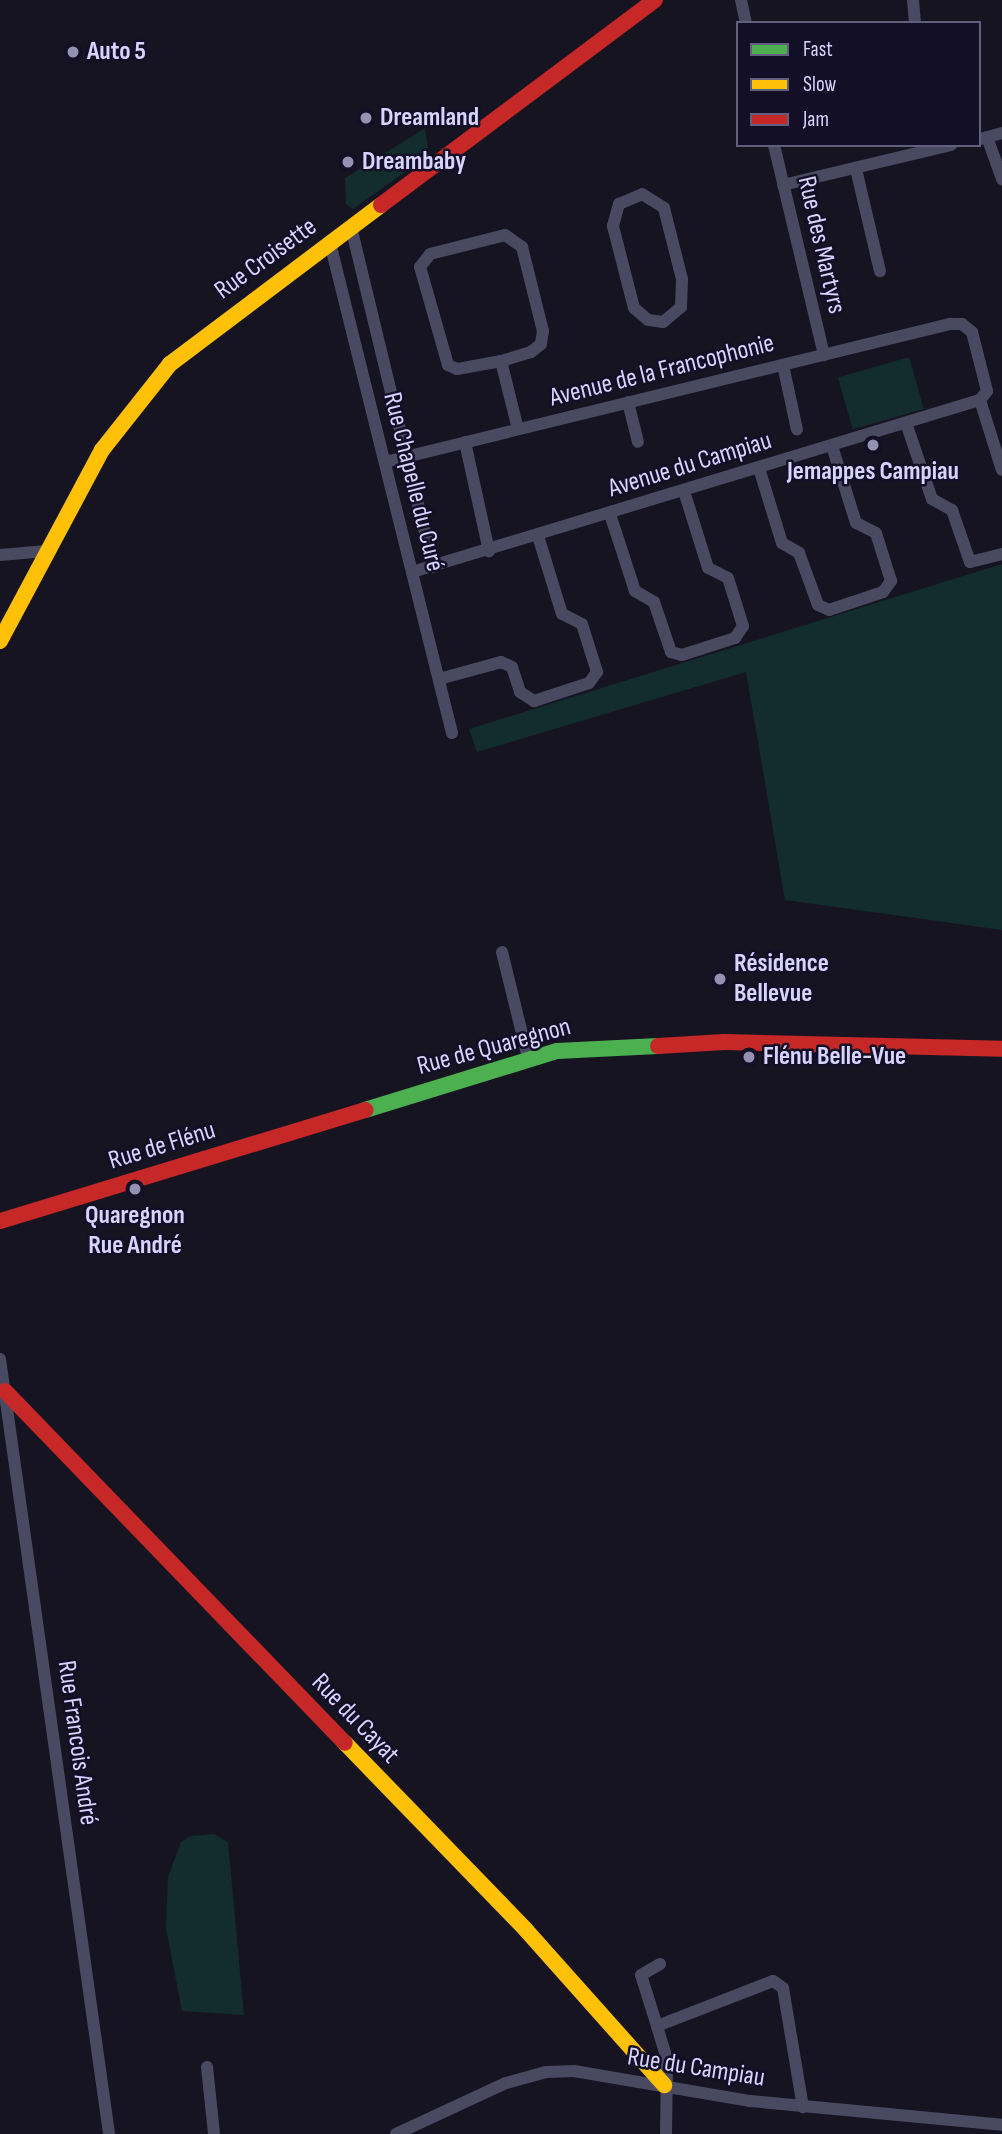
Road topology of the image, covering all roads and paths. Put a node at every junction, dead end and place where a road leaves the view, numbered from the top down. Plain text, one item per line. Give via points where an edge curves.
1 (655, 0) edge
2 (741, 0) edge
3 (914, 0) edge
4 (746, 21) edge
5 (915, 21) edge
6 (1002, 133) edge
7 (983, 138) edge
8 (774, 147) edge
9 (942, 147) edge
10 (856, 169) junction
11 (1002, 179) edge
12 (783, 185) junction
13 (351, 227) junction
14 (330, 243) junction
15 (880, 271) dead end
16 (682, 279) joint
17 (824, 355) junction
18 (501, 361) junction
19 (783, 365) junction
20 (980, 400) junction
21 (628, 402) junction
22 (906, 423) junction
23 (519, 429) junction
24 (797, 430) dead end
25 (465, 442) junction
26 (638, 442) dead end
27 (832, 446) junction
28 (407, 456) junction
29 (385, 461) junction
30 (759, 468) junction
31 (1002, 470) edge
32 (684, 491) junction
33 (610, 514) junction
34 (538, 536) junction
35 (47, 551) junction
36 (489, 551) junction
37 (1002, 554) edge
38 (0, 555) edge
39 (433, 567) junction
40 (412, 572) junction
41 (0, 642) edge
42 (439, 679) junction
43 (452, 733) dead end
44 (502, 952) dead end
45 (1002, 1049) edge
46 (528, 1058) junction
47 (338, 1118) joint
48 (0, 1221) edge
49 (0, 1359) edge
50 (5, 1391) junction
51 (660, 1964) dead end
52 (657, 2026) junction
53 (207, 2067) dead end
54 (664, 2085) junction
55 (803, 2107) junction
56 (1002, 2125) edge
57 (109, 2134) edge
58 (214, 2134) edge
59 (396, 2134) edge
60 (666, 2134) edge

1 - 13 street, Rue Croisette
2 - 4 street
3 - 5 street
6 - 7 street
7 - 11 street
8 - 12 street, Rue des Martyrs
9 - 10 street
10 - 12 street
10 - 15 street
12 - 17 street, Rue des Martyrs
13 - 14 street, Rue Croisette
13 - 28 street
14 - 29 street, Rue Chapelle du Curé
14 - 35 street, Rue Croisette via 195,341 146,388 102,450
16 - 16 street via 661,204 642,194 623,200 613,226 634,308 648,320 669,319 684,300
17 - 19 street, Avenue de la Francophonie
17 - 20 street, Avenue de la Francophonie via 962,324 972,332 987,391
18 - 18 street via 541,344 543,331 522,247 505,235 430,254 420,267 448,365 457,369
18 - 23 street
19 - 21 street, Avenue de la Francophonie
19 - 24 street
20 - 22 street, Avenue du Campiau
20 - 31 street
21 - 23 street, Avenue de la Francophonie
21 - 26 street
22 - 27 street, Avenue du Campiau
22 - 37 street via 932,499 952,510 970,562
23 - 25 street, Avenue de la Francophonie
25 - 28 street, Avenue de la Francophonie
25 - 36 street
27 - 30 street, Avenue du Campiau
27 - 30 street via 856,523 876,533 891,580 883,592 829,610 818,605 799,553 782,543
28 - 29 street, Avenue de la Francophonie
28 - 39 street
29 - 40 street, Rue Chapelle du Curé
30 - 32 street, Avenue du Campiau
32 - 33 street, Avenue du Campiau
32 - 33 street via 708,568 728,578 743,626 735,638 682,655 671,652 654,602 635,591
33 - 34 street, Avenue du Campiau
34 - 36 street, Avenue du Campiau
34 - 42 street via 562,614 582,624 597,672 589,684 534,701 520,692 512,667 501,662
35 - 38 street
35 - 41 street, Rue Croisette
36 - 39 street, Avenue du Campiau
39 - 40 street, Avenue du Campiau
40 - 42 street, Rue Chapelle du Curé
42 - 43 street, Rue Chapelle du Curé
44 - 46 street
45 - 46 street, Rue de Quaregnon via 701,1042 607,1045
46 - 47 street, Rue de Quaregnon
47 - 48 street, Rue de Flénu
49 - 50 street, Rue Francois André
50 - 54 street, Rue du Cayat via 526,1930
50 - 57 street, Rue Francois André
51 - 52 street via 641,1975
52 - 54 street via 667,2059
52 - 55 street via 779,1982
53 - 58 street
54 - 55 street, Rue du Campiau
54 - 59 street, Rue du Campiau via 574,2071 546,2072 506,2083
54 - 60 street
55 - 56 street, Rue du Campiau

